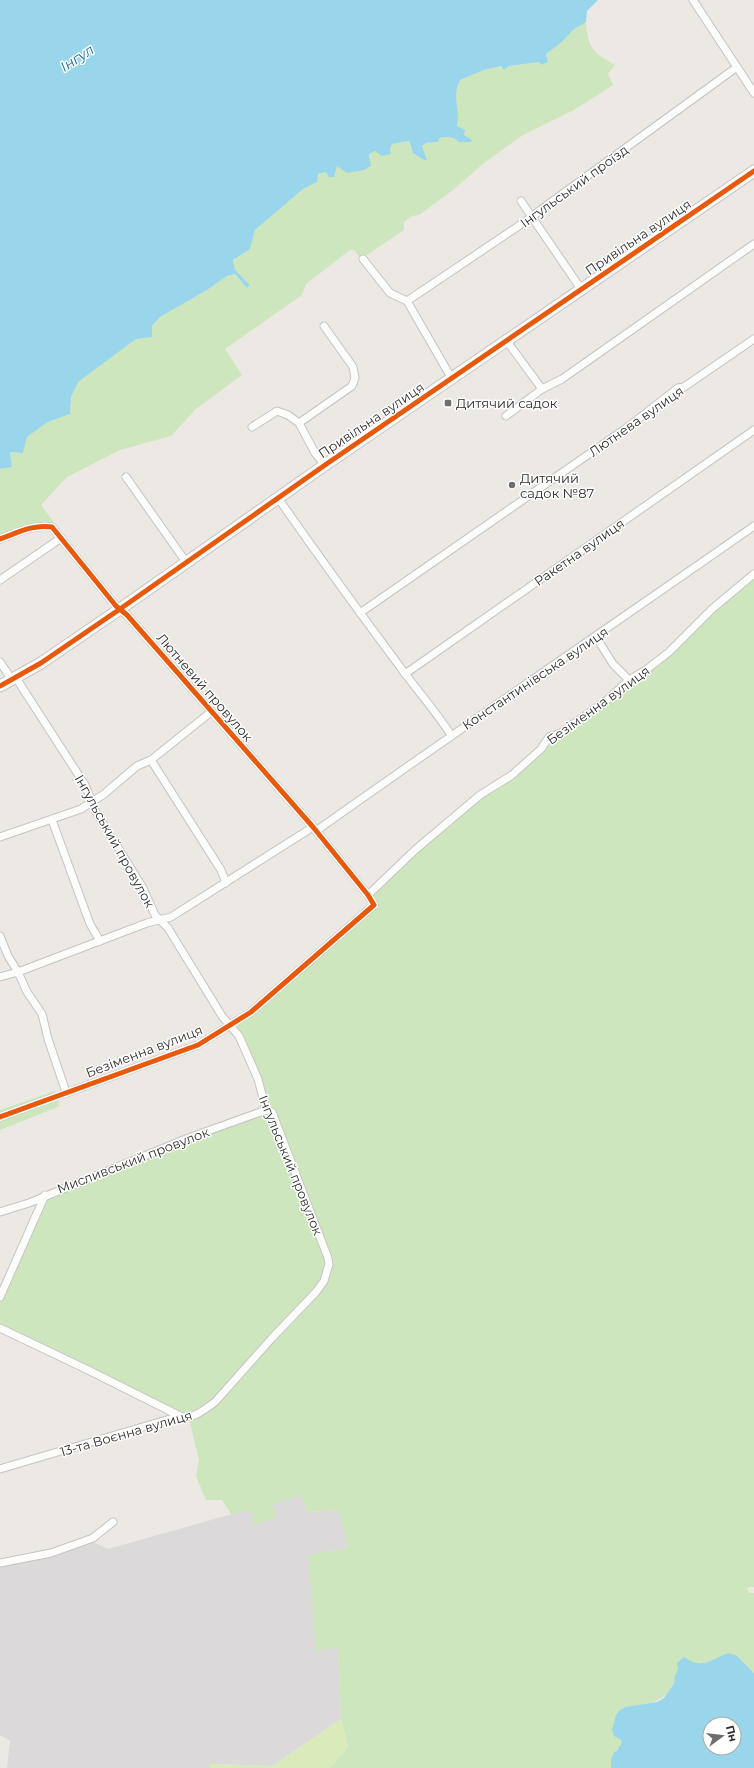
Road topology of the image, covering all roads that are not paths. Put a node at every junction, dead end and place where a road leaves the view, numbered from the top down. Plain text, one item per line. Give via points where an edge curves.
1 (693, 0) edge
2 (737, 68) junction
3 (754, 93) edge
4 (754, 171) edge
5 (521, 201) dead end
6 (532, 217) junction
7 (754, 244) edge
8 (363, 258) dead end
9 (581, 289) junction
10 (407, 302) junction
11 (324, 326) dead end
12 (754, 339) edge
13 (506, 340) junction
14 (452, 379) junction
15 (542, 388) junction
16 (506, 416) dead end
17 (299, 423) junction
18 (252, 427) dead end
19 (754, 430) edge
20 (325, 465) junction
21 (126, 477) dead end
22 (278, 498) junction
23 (754, 526) edge
24 (61, 538) junction
25 (0, 539) edge
26 (186, 562) junction
27 (754, 574) edge
28 (0, 580) edge
29 (120, 609) junction
30 (360, 613) junction
31 (596, 637) junction
32 (0, 662) edge
33 (405, 674) junction
34 (14, 679) junction
35 (629, 680) junction
36 (0, 686) edge
37 (211, 712) junction
38 (451, 735) junction
39 (152, 760) junction
40 (92, 802) junction
41 (52, 820) junction
42 (314, 829) junction
43 (0, 837) edge
44 (226, 883) junction
45 (368, 895) junction
46 (374, 905) joint
47 (162, 920) junction
48 (0, 936) edge
49 (100, 941) junction
50 (18, 972) junction
51 (0, 977) edge
52 (229, 1024) junction
53 (66, 1092) junction
54 (266, 1110) junction
55 (0, 1117) edge
56 (45, 1195) junction
57 (0, 1212) edge
58 (329, 1264) joint
59 (0, 1297) edge
60 (0, 1328) edge
61 (180, 1416) junction
62 (0, 1469) edge
63 (113, 1522) dead end
64 (0, 1563) edge

1 - 2 street
2 - 3 street
2 - 6 street, Інгульський проїзд
4 - 9 street, Привільна вулиця
5 - 6 street
6 - 9 street
6 - 10 street, Інгульський проїзд
7 - 15 street via 562,379
8 - 10 street via 390,293
9 - 13 street, Привільна вулиця
10 - 14 street
11 - 17 street via 353,367 355,378 352,386
12 - 30 street, Лютнева вулиця via 684,387 678,388 625,429
13 - 14 street, Привільна вулиця
13 - 15 street
14 - 20 street, Привільна вулиця
15 - 16 street
17 - 18 street via 277,411
17 - 20 street, Привільна вулиця via 315,453
19 - 33 street, Ракетна вулиця
20 - 22 street, Привільна вулиця
21 - 26 street
22 - 26 street, Привільна вулиця
22 - 30 street
23 - 31 street, Константинівська вулиця
24 - 25 street, Лютневий провулок via 52,527 42,525
24 - 28 street
24 - 29 street, Лютневий провулок
26 - 29 street, Привільна вулиця
27 - 35 street, Безіменна вулиця via 712,609 669,652
29 - 34 street, Привільна вулиця
29 - 37 street, Лютневий провулок
30 - 33 street
31 - 35 street via 613,664
31 - 38 street, Константинівська вулиця
32 - 34 street, Інгульський провулок
33 - 38 street
34 - 36 street, Привільна вулиця
34 - 40 street, Інгульський провулок via 85,786
35 - 45 street, Безіменна вулиця via 607,700 561,733 549,737 541,749 518,770 480,795 415,850
37 - 39 street
37 - 42 street, Лютневий провулок
38 - 42 street, Константинівська вулиця
39 - 40 street via 137,766
39 - 44 street via 221,870
40 - 41 street via 81,810
40 - 47 street, Інгульський провулок via 156,915
41 - 43 street
41 - 49 street via 90,924
42 - 44 street, Константинівська вулиця
42 - 45 street, Лютневий провулок
44 - 47 street, Константинівська вулиця
45 - 46 street, Лютневий провулок
46 - 52 street, Безіменна вулиця via 251,1012
47 - 49 street, Константинівська вулиця via 147,922
47 - 52 street, Інгульський провулок
48 - 50 street
49 - 50 street, Константинівська вулиця
50 - 51 street, Константинівська вулиця
50 - 53 street via 27,992 42,1014
52 - 53 street, Безіменна вулиця via 198,1045
52 - 54 street, Інгульський провулок via 239,1036 258,1080
53 - 55 street, Безіменна вулиця
54 - 56 street, Мисливський провулок via 190,1137
54 - 58 street, Інгульський провулок via 272,1112
56 - 57 street, Мисливський провулок
56 - 59 street
58 - 61 street, 13-та Воєнна вулиця via 324,1281 316,1292 214,1402 189,1418
60 - 61 street
61 - 62 street, 13-та Воєнна вулиця
63 - 64 street via 93,1538 51,1553

